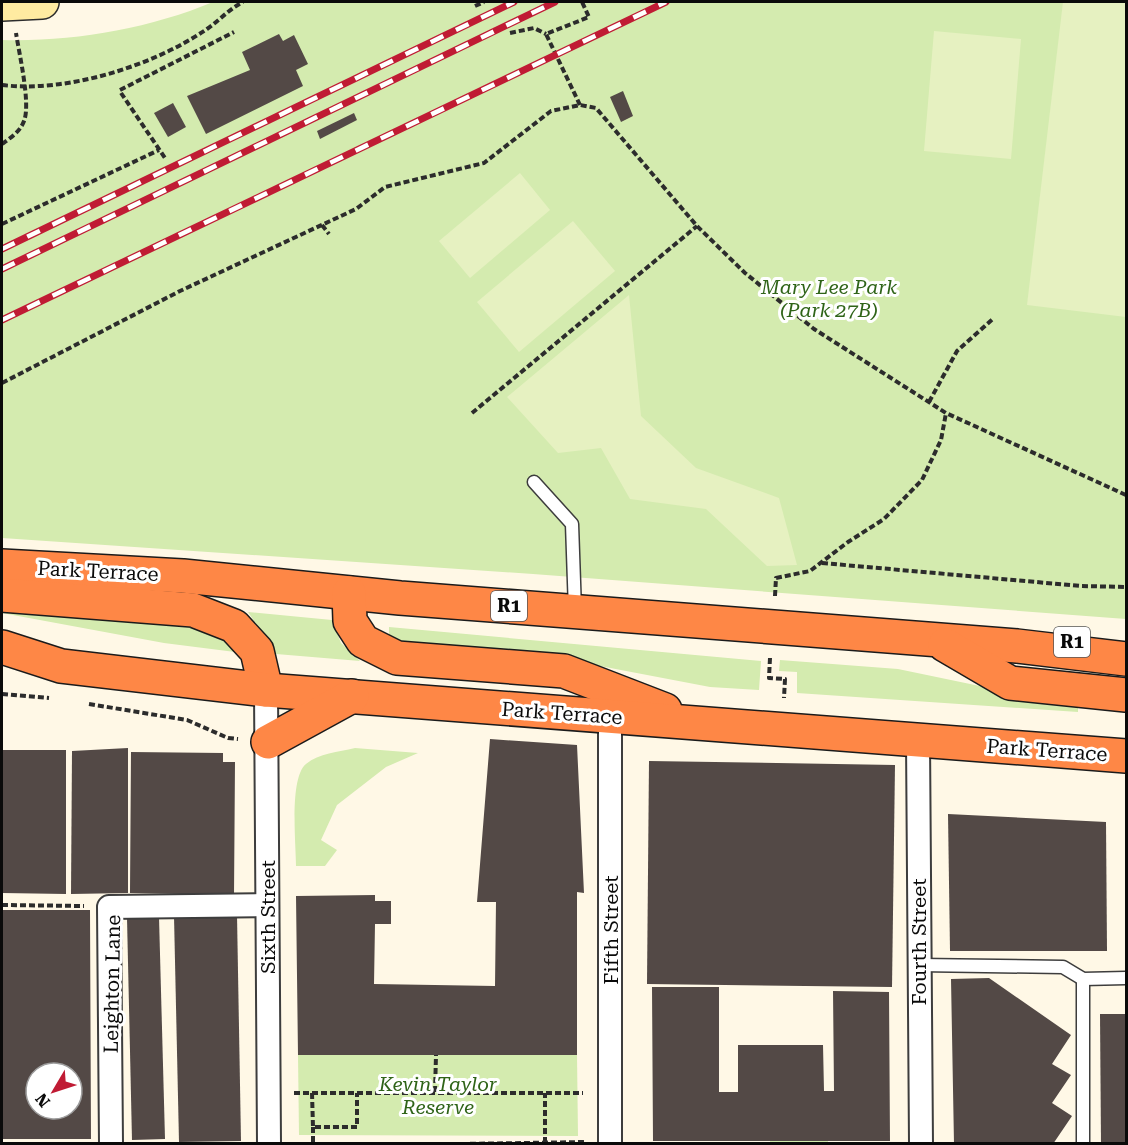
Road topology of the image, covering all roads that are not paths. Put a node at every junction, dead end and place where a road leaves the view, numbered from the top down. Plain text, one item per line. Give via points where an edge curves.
1 (534, 482) dead end
2 (2, 566) edge
3 (349, 593) junction
4 (2, 595) edge
5 (575, 612) junction
6 (938, 640) junction
7 (1126, 642) edge
8 (1017, 646) junction
9 (2, 647) edge
10 (1126, 658) edge
11 (266, 690) junction
12 (1126, 695) edge
13 (352, 696) junction
14 (610, 717) junction
15 (697, 723) junction
16 (918, 740) junction
17 (254, 741) junction
18 (1126, 756) edge
19 (267, 905) junction
20 (919, 965) junction
21 (1126, 978) edge
22 (1083, 979) junction
23 (111, 1143) edge
24 (269, 1143) edge
25 (610, 1143) edge
26 (921, 1143) edge
27 (1083, 1143) edge

1 - 5 lane via 572,524
2 - 3 highway, Park Terrace / R1 via 183,576
3 - 5 highway, Park Terrace / R1
3 - 15 highway via 350,621 363,641 397,658 564,671
4 - 11 highway via 193,610 234,626 257,651
5 - 6 highway, Park Terrace / R1
6 - 8 highway, Park Terrace / R1
6 - 12 highway via 1010,684
7 - 8 highway, R1
8 - 10 highway, Park Terrace
9 - 11 highway, Park Terrace via 61,666
11 - 13 highway, Park Terrace
11 - 17 street, Sixth Street
13 - 14 highway, Park Terrace
13 - 17 highway
14 - 15 highway, Park Terrace
14 - 25 street, Fifth Street
15 - 16 highway, Park Terrace
16 - 18 highway, Park Terrace
16 - 20 street, Fourth Street
17 - 19 street, Sixth Street
19 - 23 street, Leighton Lane via 109,907
19 - 24 street, Sixth Street
20 - 22 lane via 1064,967
20 - 26 street, Fourth Street
21 - 22 lane
22 - 27 lane

